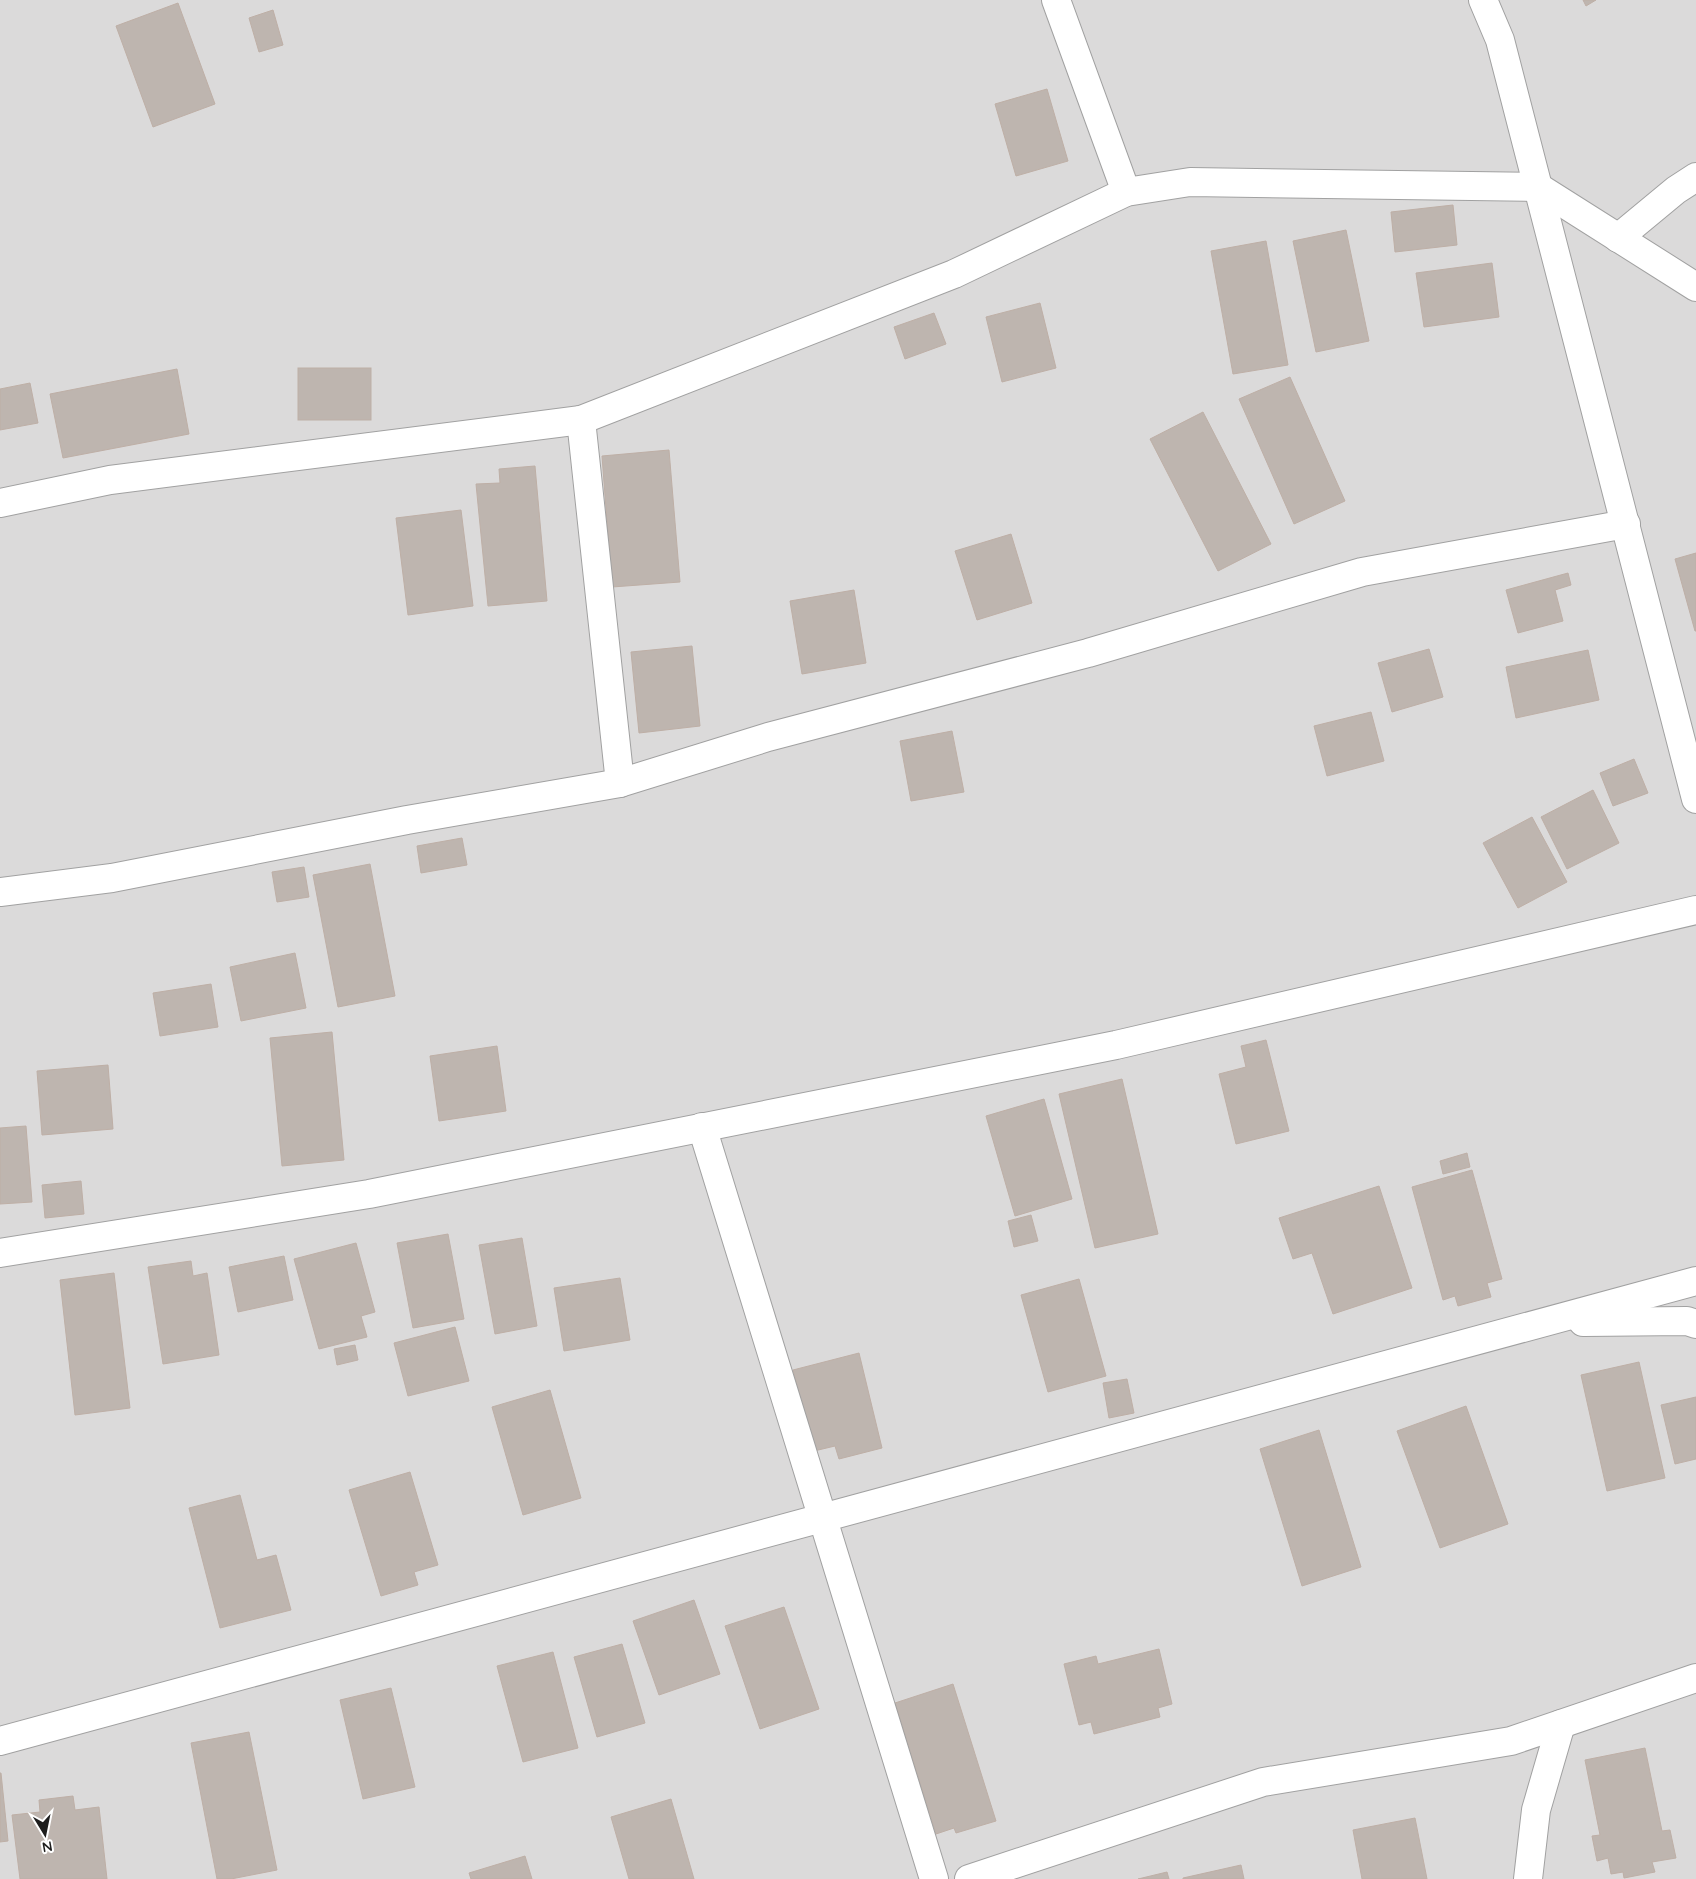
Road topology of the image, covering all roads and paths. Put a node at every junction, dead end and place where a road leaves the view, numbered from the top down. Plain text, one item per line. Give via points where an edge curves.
1 (1056, 0) edge
2 (1483, 0) edge
3 (1696, 177) edge
4 (1538, 188) junction
5 (1126, 192) junction
6 (1618, 238) junction
7 (1696, 287) edge
8 (581, 420) junction
9 (0, 503) edge
10 (1626, 524) junction
11 (620, 783) junction
12 (1696, 799) edge
13 (0, 892) edge
14 (1696, 910) edge
15 (702, 1127) junction
16 (0, 1253) edge
17 (1696, 1281) edge
18 (1546, 1322) junction
19 (1696, 1324) edge
20 (824, 1517) junction
21 (1696, 1678) edge
22 (1561, 1724) junction
23 (0, 1741) edge
24 (934, 1879) edge
25 (969, 1879) edge
26 (1528, 1879) edge

1 - 5 street
2 - 4 street via 1500,40
3 - 6 street
4 - 5 street via 1190,182
4 - 6 street
4 - 10 street
5 - 8 street via 954,274
6 - 7 street
8 - 9 street via 110,480
8 - 11 street
10 - 11 street via 1362,572 1088,653 768,736
10 - 12 street
11 - 13 street via 407,820 112,878
14 - 15 street via 1116,1045
15 - 16 street via 369,1194
15 - 20 street
17 - 18 street
18 - 19 street
18 - 20 street
20 - 23 street
20 - 24 street
21 - 22 street
22 - 25 street via 1510,1741 1263,1782
22 - 26 street via 1536,1810

